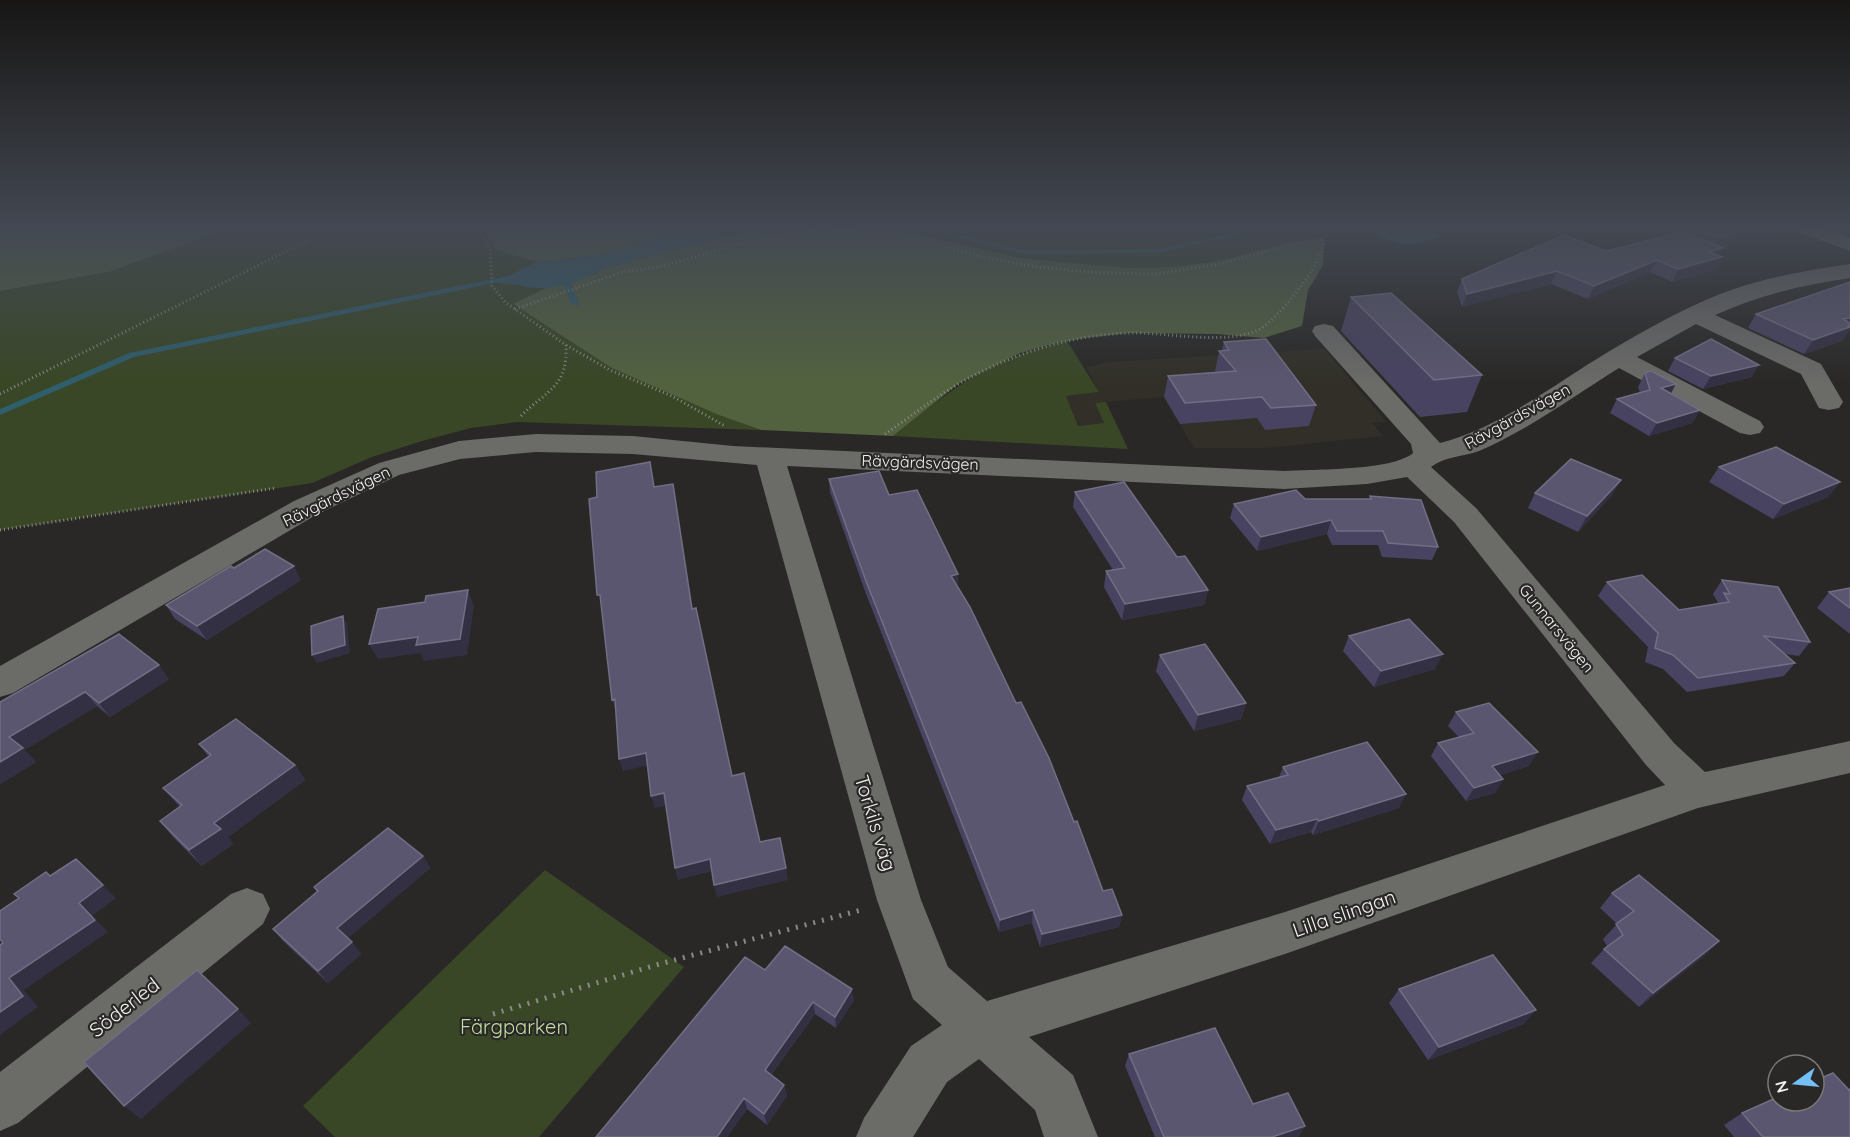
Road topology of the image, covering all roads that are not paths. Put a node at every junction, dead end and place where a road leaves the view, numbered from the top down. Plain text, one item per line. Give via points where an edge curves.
1 (1805, 278) edge
2 (1695, 315) junction
3 (1324, 331) dead end
4 (1618, 357) junction
5 (1829, 402) dead end
6 (1750, 427) dead end
7 (769, 456) junction
8 (1421, 461) junction
9 (0, 683) edge
10 (1850, 757) edge
11 (1697, 791) junction
12 (247, 909) dead end
13 (983, 1028) junction
14 (0, 1106) edge
15 (883, 1137) edge
16 (1071, 1137) edge

1 - 2 street, Rävgärdsvägen via 1742,294
2 - 4 street, Rävgärdsvägen
2 - 5 street via 1812,369
3 - 8 street, Gunnarsvägen via 1425,442
4 - 6 street
4 - 8 street, Rävgärdsvägen via 1468,446
7 - 8 street, Rävgärdsvägen via 1284,480 1367,475
7 - 9 street, Rävgärdsvägen via 536,442 459,450 389,470 305,508
7 - 13 street, Torkils väg via 899,900 930,983
8 - 11 street, Gunnarsvägen via 1660,754
10 - 11 street, Lilla slingan
11 - 13 street, Lilla slingan via 1285,933
12 - 14 street, Söderled
13 - 15 street, Lilla slingan via 929,1064
13 - 16 street, Torkils väg via 1055,1093

